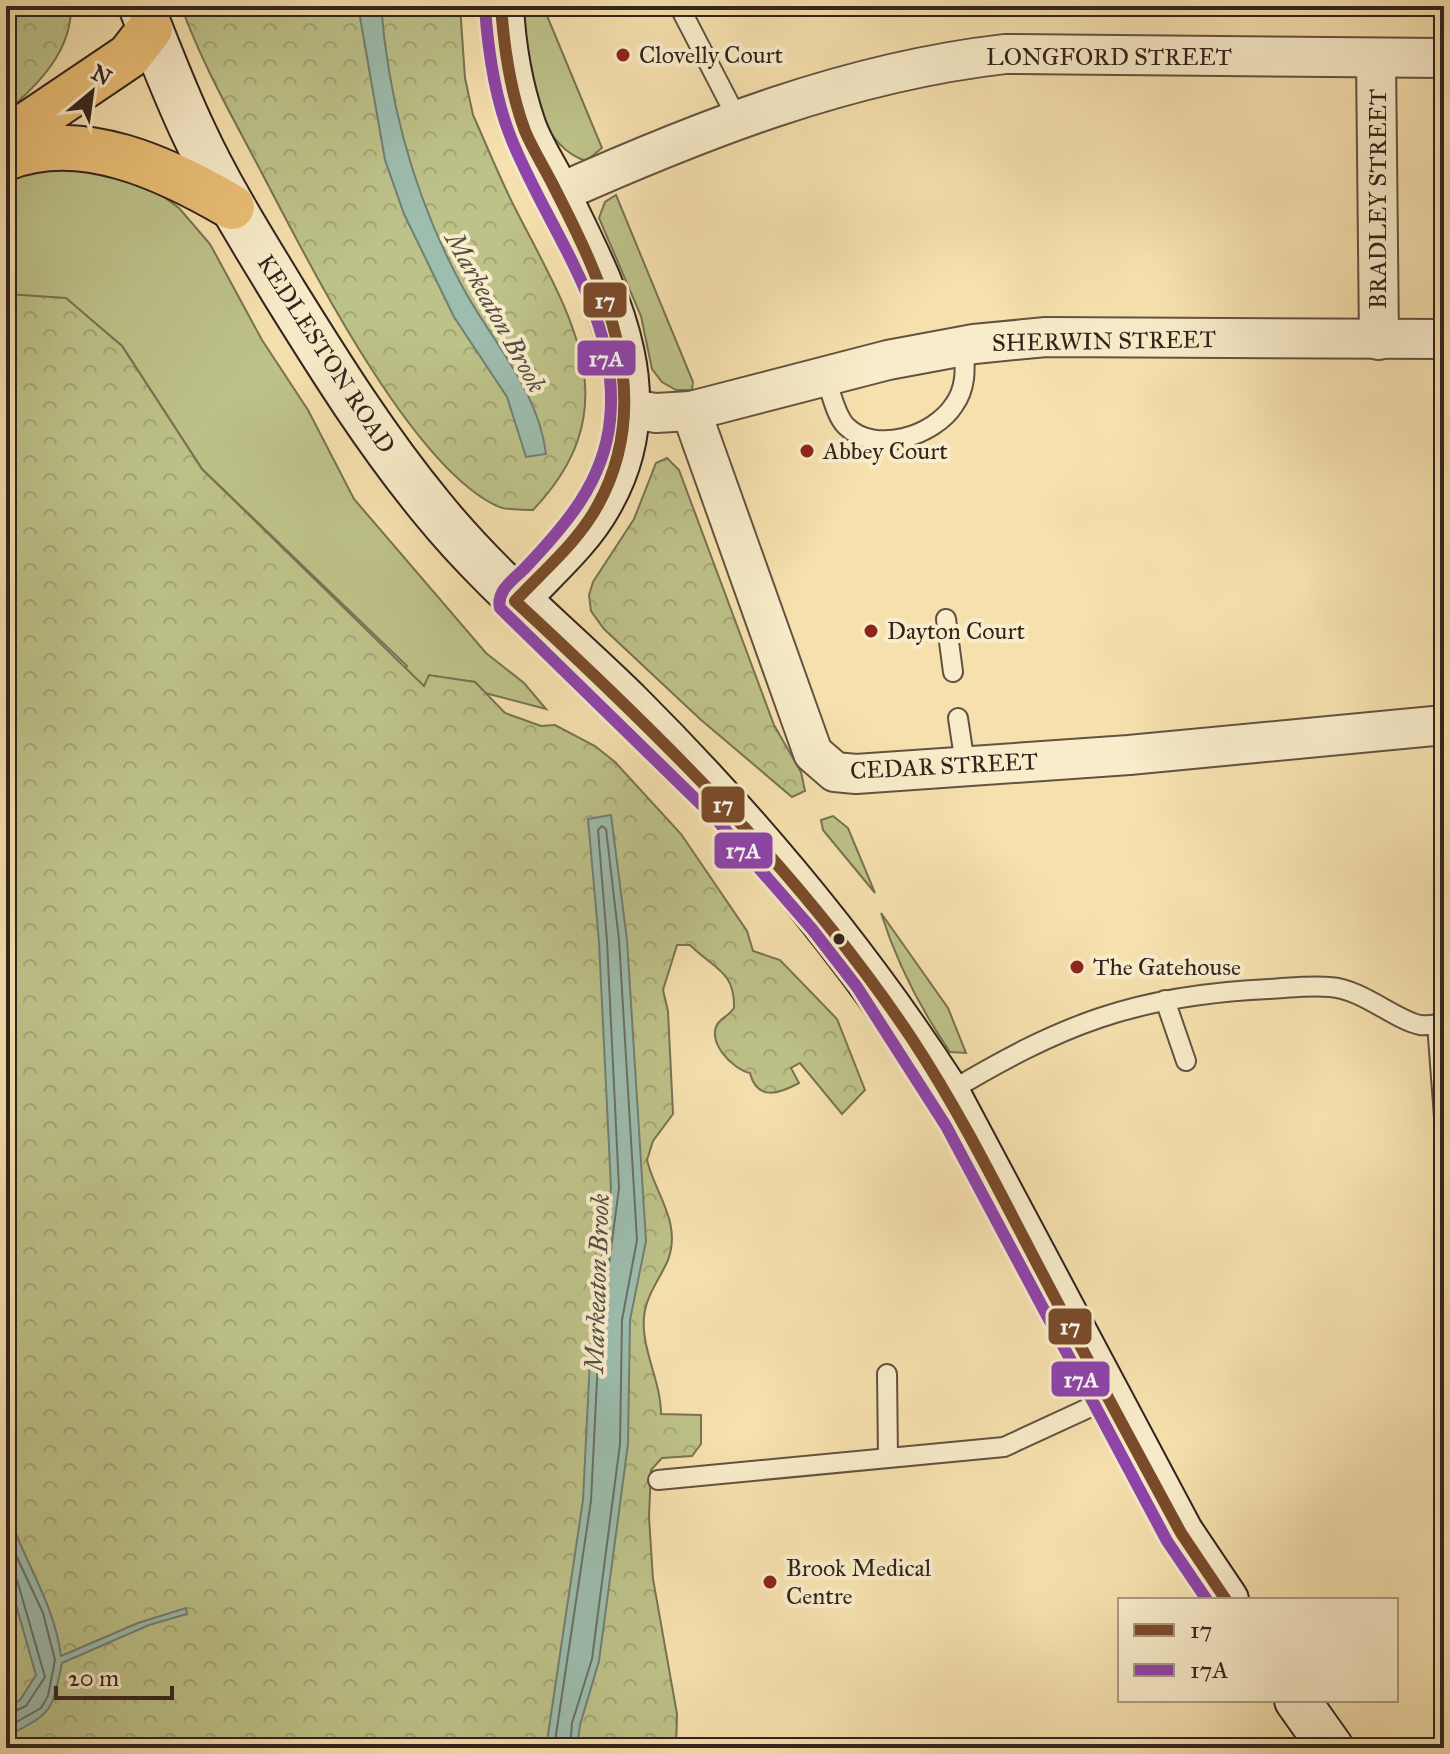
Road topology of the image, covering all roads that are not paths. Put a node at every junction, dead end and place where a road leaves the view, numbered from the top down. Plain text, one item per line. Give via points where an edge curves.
1 (501, 6) edge
2 (679, 6) edge
3 (146, 18) edge
4 (1376, 58) junction
5 (1444, 58) edge
6 (737, 118) junction
7 (6, 139) edge
8 (6, 158) edge
9 (557, 194) junction
10 (232, 207) junction
11 (1444, 339) edge
12 (1379, 340) junction
13 (964, 346) junction
14 (825, 376) junction
15 (629, 409) junction
16 (691, 411) junction
17 (515, 601) junction
18 (946, 619) dead end
19 (953, 672) dead end
20 (958, 718) dead end
21 (1444, 725) edge
22 (965, 764) junction
23 (1165, 1000) junction
24 (1440, 1023) edge
25 (1186, 1061) dead end
26 (947, 1093) junction
27 (1444, 1117) edge
28 (887, 1374) dead end
29 (1108, 1399) junction
30 (888, 1457) junction
31 (658, 1480) dead end
32 (1225, 1598) edge
33 (1298, 1702) edge
34 (1331, 1748) edge

1 - 9 street via 504,48 524,127
2 - 6 lane
3 - 7 highway via 129,56
3 - 10 street, KEDLESTON ROAD via 193,131
4 - 5 street, LONGFORD STREET
4 - 6 street, LONGFORD STREET via 1005,54 933,63
4 - 12 street, BRADLEY STREET
6 - 9 street, LONGFORD STREET
8 - 10 highway via 41,149 94,151 180,176
9 - 15 street via 606,299 623,350
10 - 17 street, KEDLESTON ROAD via 358,413
11 - 12 street, SHERWIN STREET
12 - 13 street, SHERWIN STREET via 1046,337
13 - 14 street, SHERWIN STREET
13 - 14 lane via 965,375 955,405 942,420 903,438 858,436 843,424
14 - 16 street, SHERWIN STREET
15 - 16 street, SHERWIN STREET
15 - 17 street via 621,460 598,507
16 - 22 street, CEDAR STREET via 813,753 835,772 856,774
17 - 26 street, KEDLESTON ROAD via 628,703 791,879 868,975
18 - 19 lane
20 - 22 lane
21 - 22 street, CEDAR STREET via 1129,755
23 - 24 lane via 1332,986 1419,1025
23 - 25 lane
23 - 26 lane via 1080,1023 1027,1046
24 - 27 lane
26 - 29 street, KEDLESTON ROAD
28 - 30 lane
29 - 30 lane via 1004,1447
29 - 32 street, KEDLESTON ROAD via 1181,1533
30 - 31 lane
33 - 34 street

